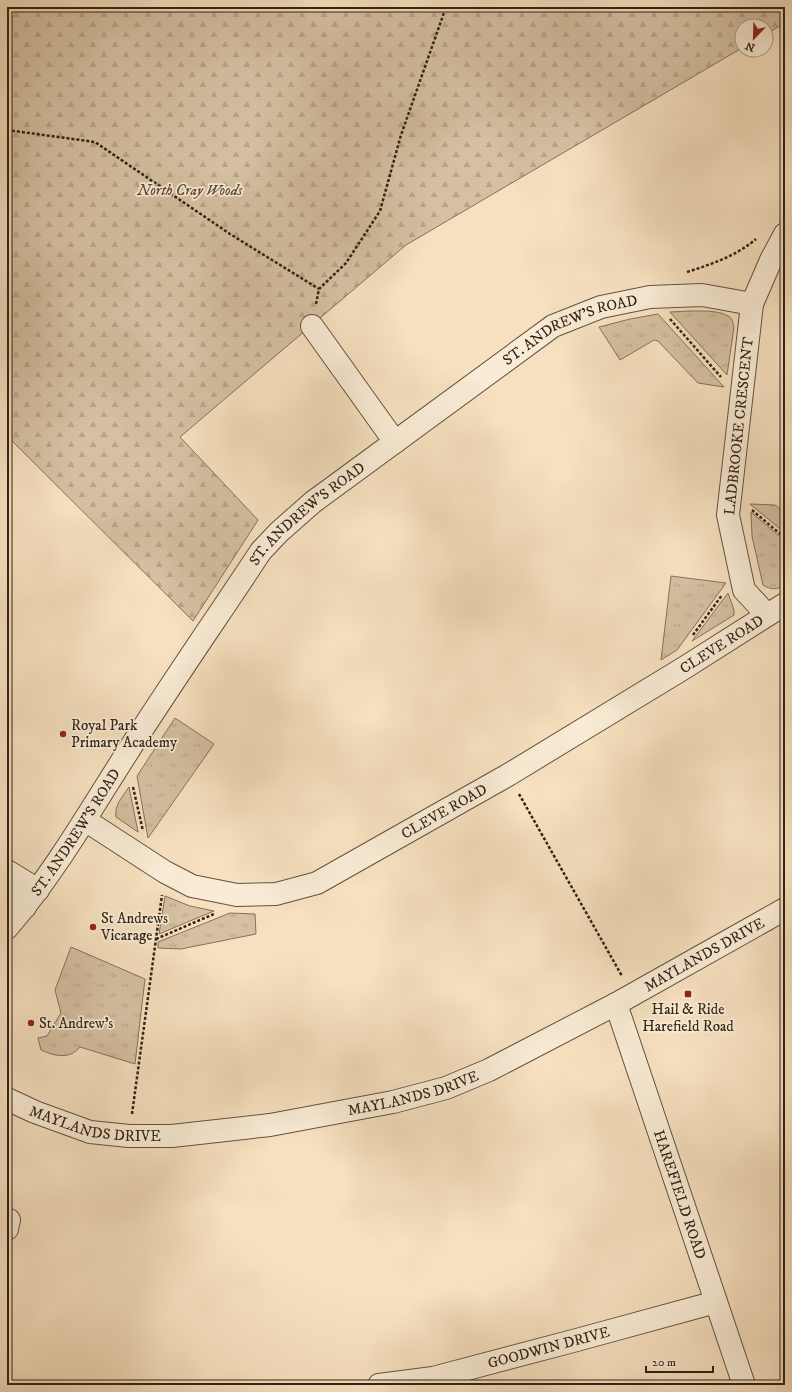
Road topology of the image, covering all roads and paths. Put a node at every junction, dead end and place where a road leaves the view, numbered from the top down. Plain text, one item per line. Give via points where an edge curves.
1 (446, 7) edge
2 (7, 130) edge
3 (785, 234) edge
4 (758, 237) dead end
5 (681, 274) dead end
6 (319, 289) junction
7 (650, 296) junction
8 (752, 304) junction
9 (312, 326) joint
10 (741, 400) junction
11 (395, 442) junction
12 (730, 492) junction
13 (785, 538) edge
14 (740, 570) junction
15 (776, 610) edge
16 (684, 668) junction
17 (126, 755) junction
18 (508, 775) junction
19 (85, 820) junction
20 (157, 868) junction
21 (7, 870) edge
22 (38, 890) junction
23 (237, 895) junction
24 (7, 896) edge
25 (25, 907) junction
26 (785, 908) edge
27 (7, 928) edge
28 (156, 939) junction
29 (624, 999) junction
30 (7, 1099) edge
31 (129, 1136) junction
32 (7, 1220) edge
33 (7, 1229) edge
34 (716, 1302) junction
35 (434, 1381) edge
36 (379, 1385) edge
37 (744, 1385) edge

1 - 6 path via 401,135 380,211 346,263
2 - 6 path via 96,142 230,234
3 - 8 street, LADBROOKE CRESCENT
4 - 5 path via 726,259
6 - 9 path
7 - 8 street, ST. ANDREW'S ROAD via 702,295
7 - 10 path
7 - 11 street, ST. ANDREW'S ROAD via 601,307 553,326
8 - 10 street, LADBROOKE CRESCENT
9 - 11 street
10 - 12 street, LADBROOKE CRESCENT
11 - 17 street, ST. ANDREW'S ROAD via 313,502 261,551
12 - 13 path
12 - 14 street, LADBROOKE CRESCENT via 728,515
14 - 15 street, LADBROOKE CRESCENT via 744,590
14 - 16 path via 680,652
15 - 16 street, CLEVE ROAD
16 - 18 street, CLEVE ROAD
17 - 19 street, ST. ANDREW'S ROAD
17 - 20 path
18 - 23 street, CLEVE ROAD via 317,883 276,894
18 - 29 path
19 - 20 street, CLEVE ROAD
19 - 22 street, ST. ANDREW'S ROAD
20 - 23 street, CLEVE ROAD via 192,886
20 - 28 path
21 - 22 street
22 - 25 street, ST. ANDREW'S ROAD
23 - 28 path via 233,906
24 - 25 street
25 - 27 street, ST. ANDREW'S ROAD
26 - 29 street, MAYLANDS DRIVE
28 - 31 path
29 - 31 street, MAYLANDS DRIVE via 488,1070 446,1088 393,1102 270,1125 172,1136
29 - 34 street, HAREFIELD ROAD
30 - 31 street, MAYLANDS DRIVE via 90,1132
32 - 33 street
34 - 35 street, GOODWIN DRIVE
34 - 37 street, HAREFIELD ROAD
35 - 36 street, GOODWIN DRIVE

